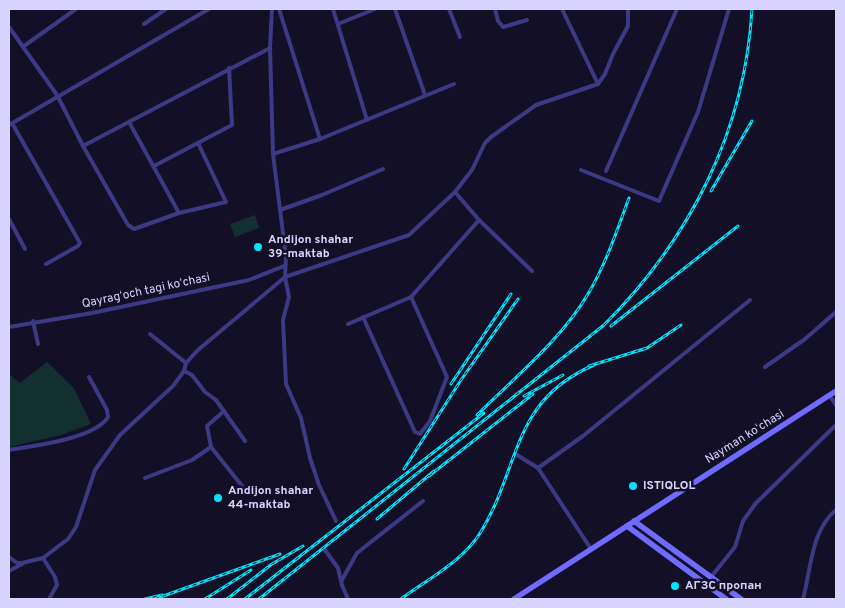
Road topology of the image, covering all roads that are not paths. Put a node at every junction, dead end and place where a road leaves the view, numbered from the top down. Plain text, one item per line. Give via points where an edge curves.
1 (76, 9) edge
2 (166, 9) edge
3 (209, 9) edge
4 (272, 9) edge
5 (278, 9) edge
6 (333, 9) edge
7 (375, 9) edge
8 (395, 9) edge
9 (449, 9) edge
10 (494, 9) edge
11 (562, 9) edge
12 (628, 9) edge
13 (677, 9) edge
14 (729, 9) edge
15 (527, 20) dead end
16 (144, 24) dead end
17 (338, 24) junction
18 (9, 27) edge
19 (460, 37) dead end
20 (24, 46) junction
21 (270, 48) junction
22 (229, 68) junction
23 (454, 84) dead end
24 (598, 84) junction
25 (57, 95) junction
26 (425, 95) junction
27 (367, 120) junction
28 (129, 122) junction
29 (10, 124) edge
30 (320, 139) junction
31 (198, 143) junction
32 (83, 146) junction
33 (273, 154) junction
34 (154, 166) junction
35 (383, 169) dead end
36 (581, 170) dead end
37 (606, 171) dead end
38 (455, 192) junction
39 (280, 210) junction
40 (179, 213) junction
41 (9, 219) edge
42 (479, 220) junction
43 (25, 249) dead end
44 (46, 264) dead end
45 (284, 266) junction
46 (532, 271) dead end
47 (285, 277) junction
48 (411, 297) junction
49 (750, 300) dead end
50 (836, 312) edge
51 (363, 317) junction
52 (33, 321) junction
53 (348, 324) dead end
54 (9, 327) edge
55 (150, 334) dead end
56 (38, 344) dead end
57 (186, 363) junction
58 (765, 366) dead end
59 (184, 371) junction
60 (89, 377) dead end
61 (836, 391) edge
62 (829, 395) junction
63 (836, 405) edge
64 (224, 411) junction
65 (836, 425) edge
66 (245, 441) dead end
67 (211, 447) junction
68 (9, 450) edge
69 (518, 455) dead end
70 (538, 468) junction
71 (144, 478) dead end
72 (246, 491) dead end
73 (423, 501) dead end
74 (836, 510) edge
75 (336, 521) dead end
76 (634, 521) junction
77 (627, 526) junction
78 (325, 550) dead end
79 (592, 550) junction
80 (9, 557) edge
81 (42, 558) junction
82 (22, 563) junction
83 (9, 571) edge
84 (712, 577) junction
85 (342, 580) junction
86 (49, 599) edge
87 (348, 599) edge
88 (514, 599) edge
89 (726, 599) edge
90 (741, 599) edge
91 (803, 599) edge

1 - 20 street
2 - 16 street
3 - 25 street
4 - 21 street
5 - 30 street
6 - 17 street
7 - 17 street
8 - 26 street
9 - 19 street
10 - 15 street via 503,27
11 - 24 street
12 - 24 street via 628,26
13 - 37 street
14 - 36 street via 698,112 659,201
17 - 27 street
18 - 20 street
20 - 25 street
21 - 22 street
21 - 33 street
22 - 28 street
22 - 31 street via 232,124
23 - 26 street
24 - 38 street via 536,105 491,137
25 - 29 street
25 - 32 street
26 - 27 street
27 - 30 street
28 - 32 street
28 - 34 street
29 - 44 street via 80,243
30 - 33 street
31 - 34 street
31 - 40 street via 226,202
32 - 40 street via 130,227 134,229
33 - 39 street
34 - 40 street
35 - 39 street
38 - 42 street
38 - 47 street via 409,235
39 - 45 street via 286,257
41 - 43 street
42 - 46 street
42 - 48 street
45 - 47 street
45 - 52 street, Qayragʻoch tagi koʻchasi via 249,280 92,313
47 - 57 street
47 - 75 street via 289,297 283,320 286,384 301,418 319,485
48 - 51 street
48 - 51 street via 447,377 430,421 420,434 414,432
49 - 70 street via 583,436
50 - 58 street via 805,339
51 - 53 street
52 - 54 street, Qayragʻoch tagi koʻchasi
52 - 56 street
55 - 57 street
57 - 59 street
59 - 64 street via 192,375
59 - 81 street via 173,386 120,434 95,470 76,527 68,539
60 - 68 street via 107,410 108,417 102,424 78,436
61 - 62 main road, Nayman koʻchasi
62 - 63 street
62 - 76 main road, Nayman koʻchasi
64 - 66 street
64 - 67 street via 207,426
65 - 84 street via 756,503 743,521 735,548
67 - 71 street via 192,460
67 - 72 street
69 - 70 street
70 - 79 street
73 - 85 street via 357,553
74 - 91 street via 816,537
76 - 77 main road, Nayman koʻchasi
76 - 84 main road
77 - 79 main road, Nayman koʻchasi
77 - 89 main road
78 - 85 street
79 - 88 main road, Nayman koʻchasi
80 - 82 street via 16,563
81 - 82 street
81 - 86 street via 57,585
82 - 83 street
84 - 90 main road
85 - 87 street

